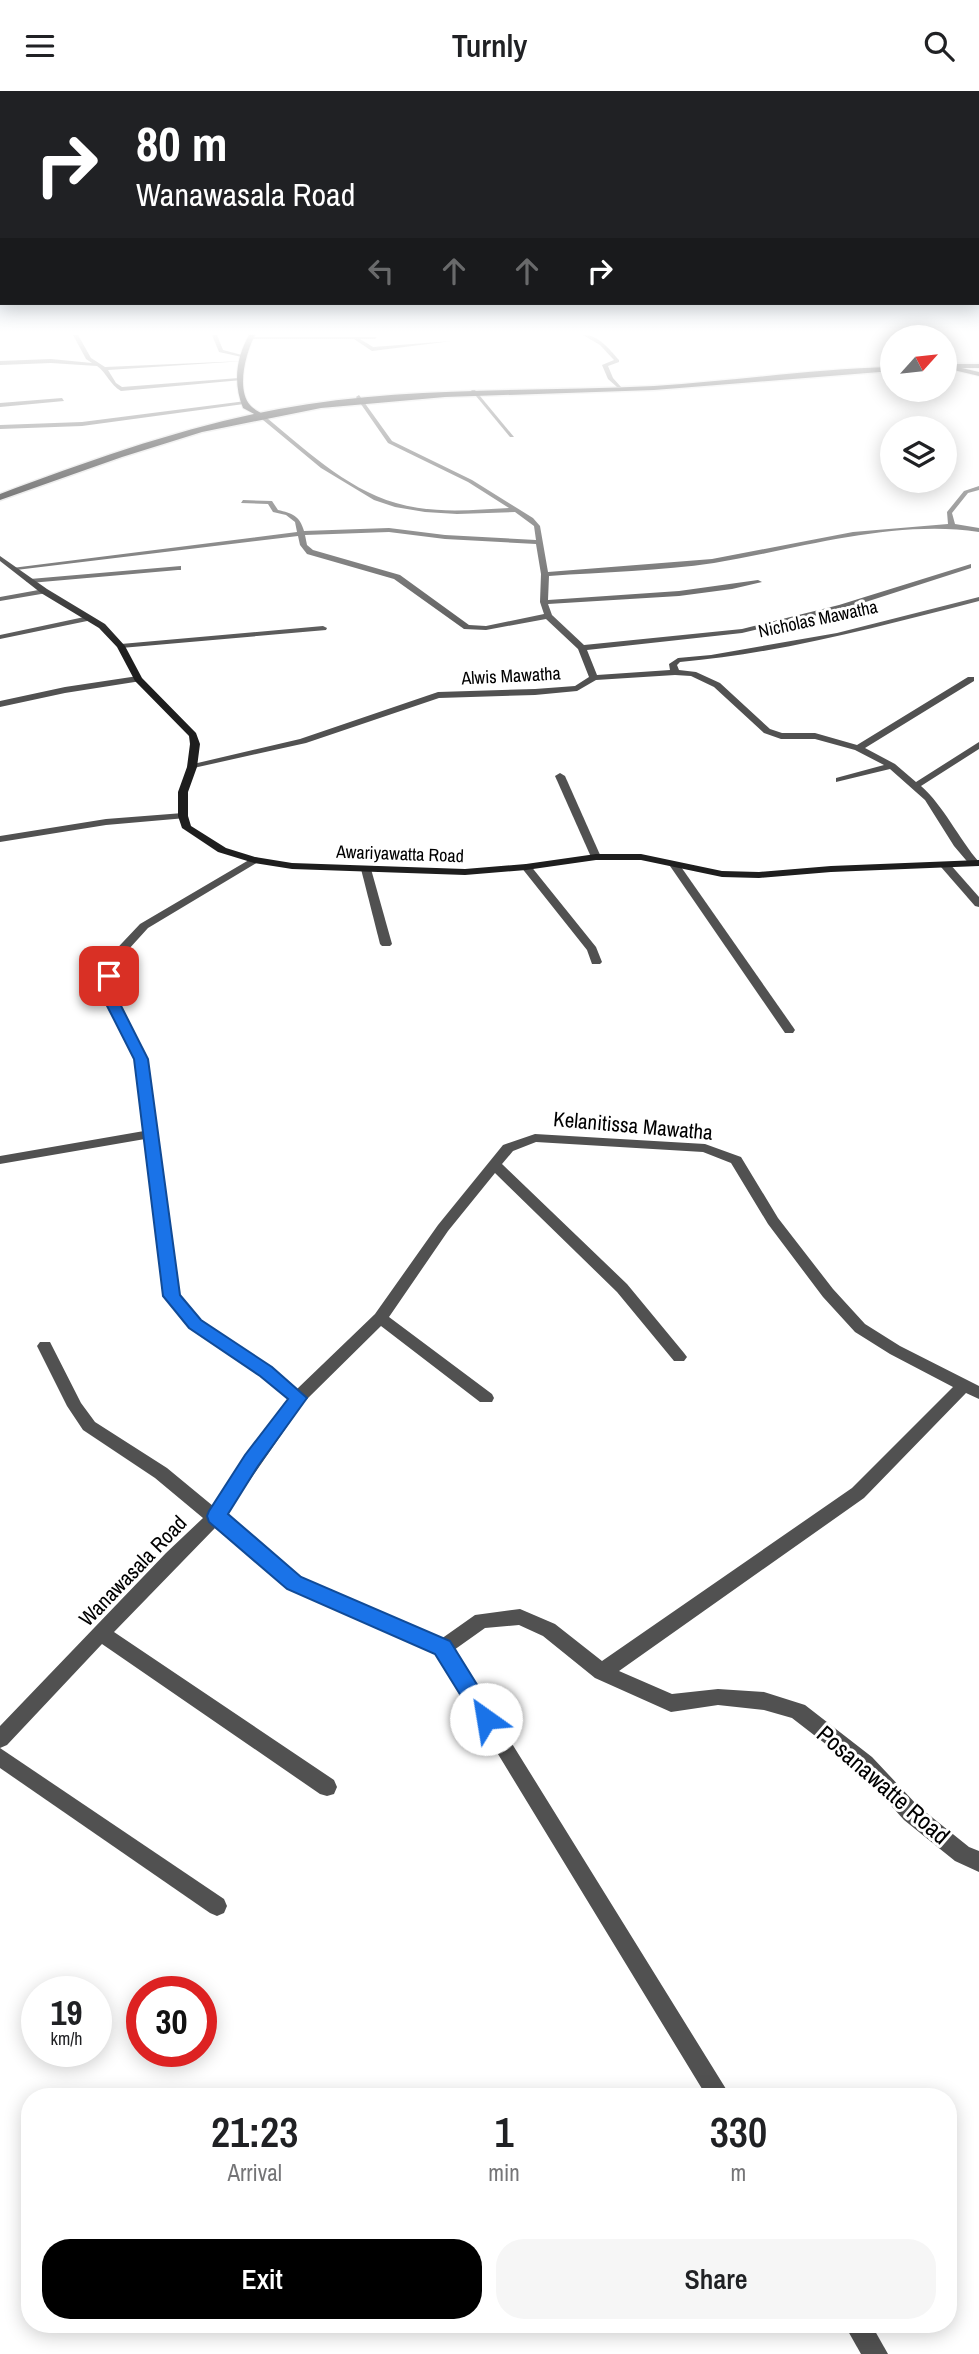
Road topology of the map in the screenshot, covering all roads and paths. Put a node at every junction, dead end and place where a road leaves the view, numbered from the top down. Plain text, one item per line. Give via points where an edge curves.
1 (153, 441) edge
2 (167, 441) edge
3 (292, 441) edge
4 (389, 441) edge
5 (979, 488) edge
6 (0, 491) edge
7 (966, 492) junction
8 (979, 494) edge
9 (0, 497) edge
10 (243, 502) dead end
11 (521, 510) junction
12 (952, 526) junction
13 (979, 530) edge
14 (302, 534) junction
15 (539, 542) junction
16 (0, 558) edge
17 (968, 566) dead end
18 (16, 568) junction
19 (178, 568) dead end
20 (545, 574) junction
21 (30, 581) junction
22 (758, 582) dead end
23 (44, 591) junction
24 (0, 599) edge
25 (979, 599) edge
26 (969, 601) junction
27 (544, 602) junction
28 (979, 605) edge
29 (548, 616) junction
30 (89, 618) junction
31 (323, 628) dead end
32 (0, 637) edge
33 (121, 646) junction
34 (582, 648) junction
35 (675, 673) junction
36 (594, 678) junction
37 (138, 679) junction
38 (971, 679) dead end
39 (0, 704) edge
40 (979, 745) edge
41 (858, 748) junction
42 (892, 766) junction
43 (192, 767) junction
44 (560, 776) dead end
45 (839, 780) dead end
46 (917, 785) junction
47 (183, 816) junction
48 (0, 839) edge
49 (597, 857) junction
50 (254, 860) junction
51 (977, 863) edge
52 (946, 865) junction
53 (675, 866) junction
54 (526, 867) junction
55 (366, 869) junction
56 (979, 904) edge
57 (386, 944) dead end
58 (596, 962) dead end
59 (789, 1030) dead end
60 (152, 1134) junction
61 (0, 1160) edge
62 (495, 1165) junction
63 (380, 1318) junction
64 (46, 1346) dead end
65 (679, 1357) dead end
66 (971, 1390) edge
67 (298, 1398) junction
68 (486, 1398) dead end
69 (216, 1516) junction
70 (101, 1633) junction
71 (443, 1648) junction
72 (602, 1672) junction
73 (0, 1739) edge
74 (0, 1757) edge
75 (327, 1787) dead end
76 (979, 1862) edge
77 (217, 1906) dead end
78 (714, 2088) edge
79 (862, 2333) edge
80 (875, 2354) edge

1 - 6 highway
2 - 9 highway
3 - 11 street via 344,480 393,504 458,511
4 - 11 street
5 - 7 street
7 - 8 street
7 - 12 street via 949,510
10 - 14 street via 270,502 275,511 298,521
11 - 15 street via 537,526
12 - 13 street
12 - 20 street via 853,534 712,561
14 - 15 street via 389,530
14 - 18 street
14 - 29 street via 310,552 397,577 467,627 486,628
15 - 20 street
16 - 18 street
17 - 34 street via 801,618 742,631
18 - 21 street
19 - 21 street
20 - 27 street
21 - 23 street
22 - 27 street via 722,589
23 - 24 street
23 - 30 street
25 - 26 street, Nicholas Mawatha
26 - 28 street
26 - 35 street, Nicholas Mawatha via 837,635 678,660 673,664
27 - 29 street
29 - 34 street
30 - 32 street
30 - 33 street
31 - 33 street
33 - 37 street
34 - 36 street
35 - 36 street, Alwis Mawatha
35 - 41 street, Alwis Mawatha via 693,674 718,685 767,731 781,736 815,736
36 - 43 street, Alwis Mawatha via 577,688 438,695 303,741
37 - 39 street
37 - 43 street via 193,735
38 - 41 street
40 - 46 street
41 - 42 street, Alwis Mawatha
42 - 45 street
42 - 46 street, Alwis Mawatha
43 - 47 street via 183,792
44 - 49 street
46 - 51 street, Alwis Mawatha
47 - 48 street via 106,822
47 - 50 street, Awariyawatta Road via 187,828 202,840
49 - 53 street, Awariyawatta Road via 641,857
49 - 54 street, Awariyawatta Road
50 - 55 street, Awariyawatta Road
50 - 60 street via 144,926 112,960 107,992 141,1059
51 - 52 street, Awariyawatta Road
52 - 53 street, Awariyawatta Road via 759,875
52 - 56 street
53 - 59 street
54 - 55 street, Awariyawatta Road via 465,872
54 - 58 street via 592,949
55 - 57 street
60 - 61 street
60 - 67 street via 172,1296 195,1324
62 - 63 street, Kelanitissa Mawatha via 443,1228
62 - 65 street via 622,1288
62 - 66 street, Kelanitissa Mawatha via 508,1149 535,1138 705,1148 736,1160 773,1221 860,1328
63 - 67 street, Kelanitissa Mawatha
63 - 68 street
64 - 69 street via 89,1426
66 - 72 street via 859,1493
67 - 69 street, Wanawasala Road
69 - 70 street, Wanawasala Road
69 - 71 street via 294,1583
70 - 73 street, Wanawasala Road
70 - 75 street
71 - 72 street, Posanawatte Road via 481,1621 520,1617 549,1630
71 - 78 street
72 - 76 street, Posanawatte Road via 671,1703 718,1697 764,1701 798,1711 865,1763 911,1813 961,1854
74 - 77 street
79 - 80 street

